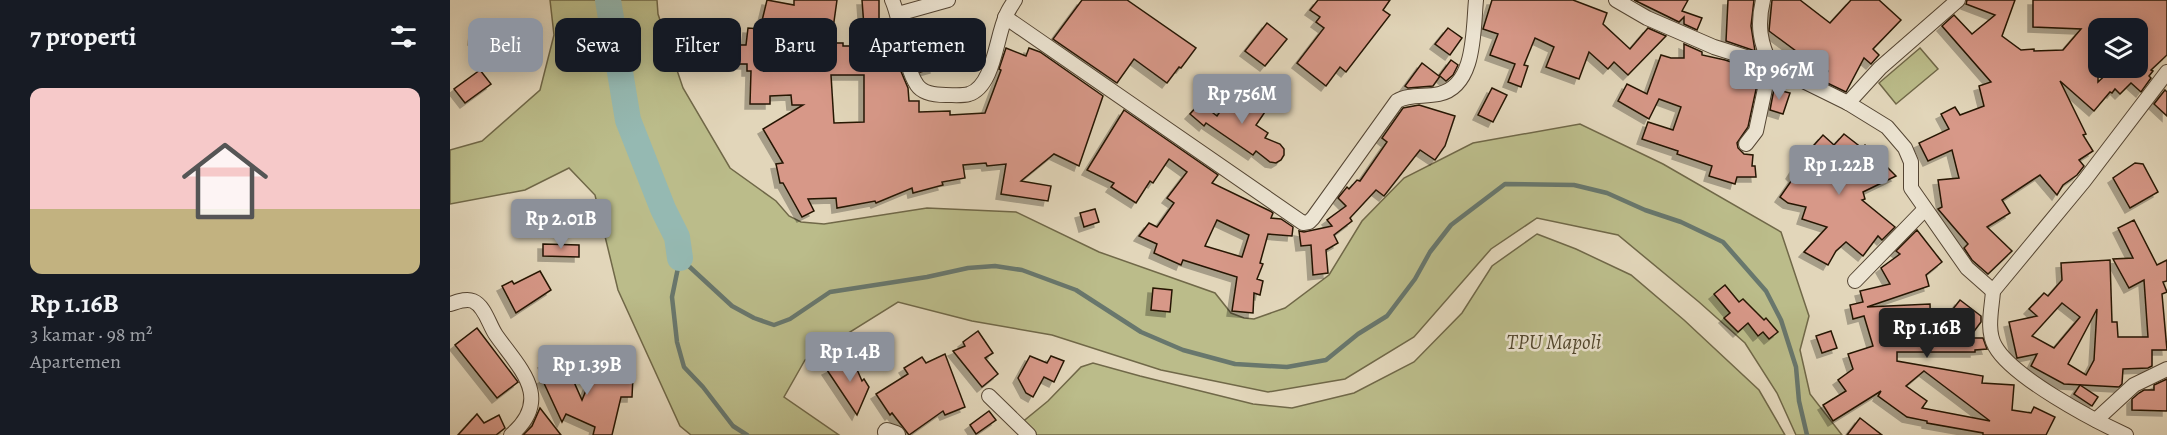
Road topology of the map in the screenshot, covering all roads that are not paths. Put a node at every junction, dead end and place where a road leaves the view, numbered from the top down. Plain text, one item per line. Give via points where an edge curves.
1 (892, 0) edge
2 (948, 0) edge
3 (1015, 0) edge
4 (1476, 0) edge
5 (1616, 0) edge
6 (1763, 0) edge
7 (1958, 0) edge
8 (898, 14) junction
9 (1005, 17) junction
10 (1770, 65) junction
11 (2167, 72) edge
12 (1848, 103) junction
13 (1746, 144) dead end
14 (1925, 208) junction
15 (1855, 281) dead end
16 (1993, 291) junction
17 (450, 304) edge
18 (2167, 369) edge
19 (989, 396) dead end
20 (2096, 420) junction
21 (511, 435) edge
22 (1029, 435) edge
23 (2126, 435) edge

1 - 8 street
2 - 8 street
3 - 9 street
4 - 9 street via 1472,46 1460,82 1437,95 1397,101 1313,218 1303,223
5 - 10 street via 1714,47
6 - 10 street via 1760,37
7 - 12 street via 1880,68
8 - 9 street via 904,47 918,86 930,94 943,95 971,93 981,86
10 - 12 street
10 - 13 street via 1756,131
11 - 16 street
12 - 14 street via 1874,117 1898,138 1911,162 1911,188
14 - 15 street
14 - 16 street via 1967,268
16 - 20 street via 1990,330 1995,346 2030,380
17 - 21 street via 474,301 530,384 526,416
18 - 20 street via 2134,385
19 - 22 street
20 - 23 street

